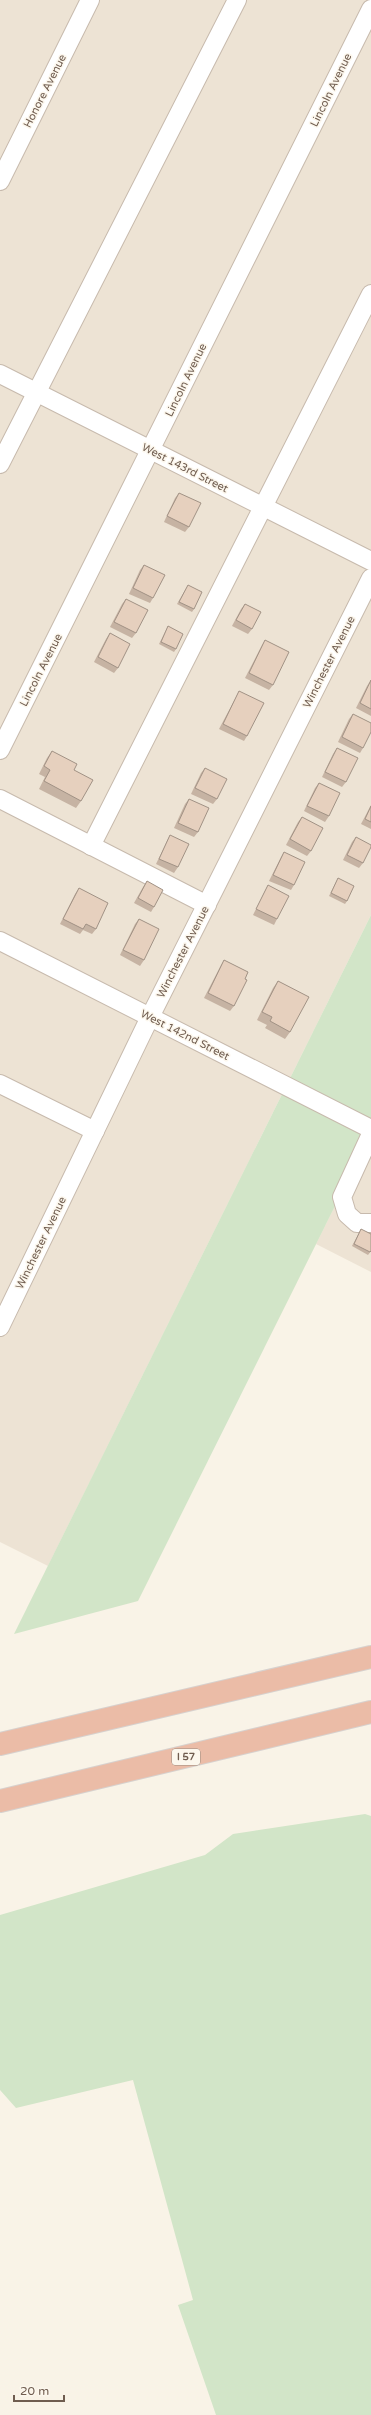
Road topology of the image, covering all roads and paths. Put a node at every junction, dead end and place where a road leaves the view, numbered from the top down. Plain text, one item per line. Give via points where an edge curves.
1 (90, 0) edge
2 (237, 0) edge
3 (371, 10) edge
4 (0, 181) edge
5 (371, 294) edge
6 (0, 374) edge
7 (37, 392) junction
8 (151, 450) junction
9 (0, 464) edge
10 (263, 507) junction
11 (371, 561) edge
12 (371, 578) edge
13 (0, 750) edge
14 (0, 799) edge
15 (91, 846) junction
16 (207, 905) junction
17 (0, 941) edge
18 (150, 1017) junction
19 (0, 1084) edge
20 (371, 1128) edge
21 (95, 1130) junction
22 (371, 1134) edge
23 (371, 1223) edge
24 (0, 1327) edge
25 (371, 1657) edge
26 (371, 1712) edge
27 (0, 1744) edge
28 (0, 1802) edge

1 - 4 street, Honore Avenue
2 - 7 street
3 - 8 street, Lincoln Avenue
5 - 10 street
6 - 7 street, West 143rd Street
7 - 8 street, West 143rd Street
7 - 9 street
8 - 10 street, West 143rd Street
8 - 13 street, Lincoln Avenue
10 - 11 street, West 143rd Street
10 - 15 street
12 - 16 street, Winchester Avenue
14 - 15 street
15 - 16 street
16 - 18 street, Winchester Avenue
17 - 18 street, West 142nd Street
18 - 20 street, West 142nd Street
18 - 21 street, Winchester Avenue
19 - 21 street
21 - 24 street, Winchester Avenue
22 - 23 street via 342,1197 347,1214 356,1223
25 - 27 highway
26 - 28 highway, I 57

